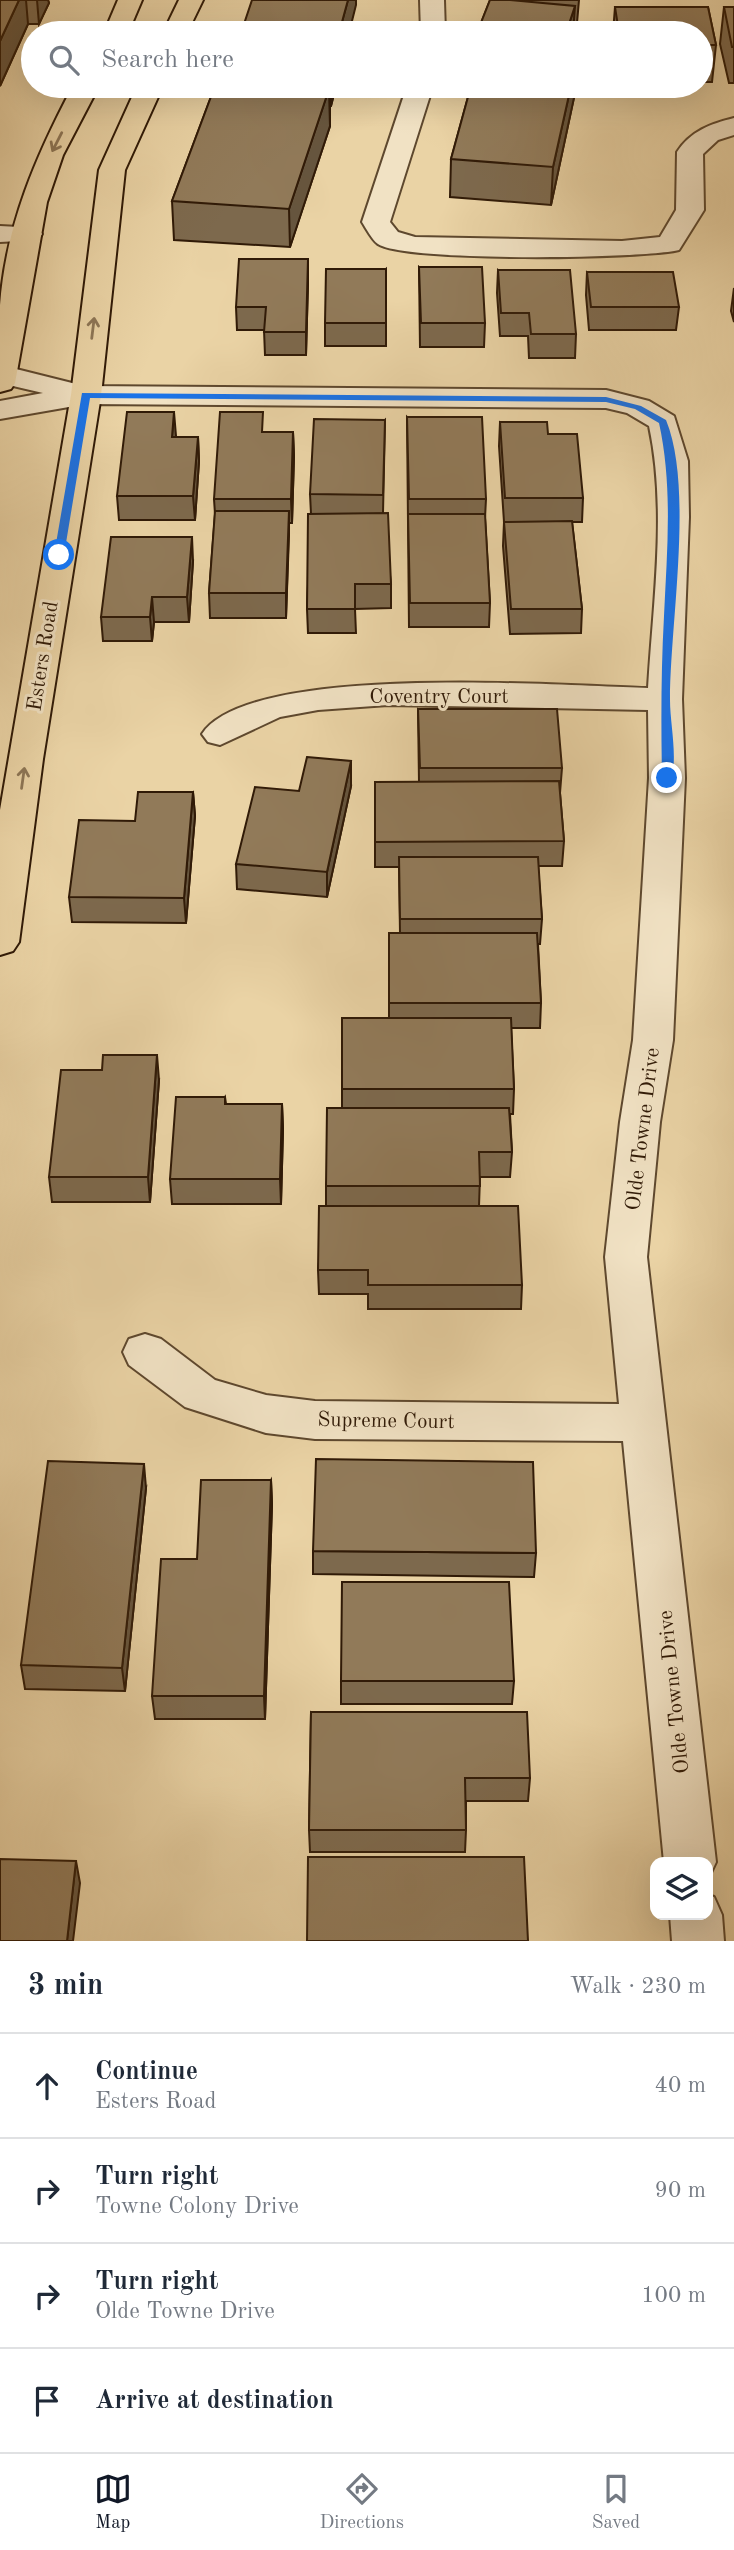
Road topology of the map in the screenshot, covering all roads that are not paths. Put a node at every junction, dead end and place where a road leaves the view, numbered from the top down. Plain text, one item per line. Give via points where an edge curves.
1 (130, 0) edge
2 (191, 0) edge
3 (432, 0) edge
4 (121, 21) edge
5 (181, 21) edge
6 (433, 21) edge
7 (80, 98) edge
8 (145, 98) edge
9 (416, 98) edge
10 (734, 125) edge
11 (14, 234) edge
12 (1, 377) edge
13 (86, 395) junction
14 (0, 410) edge
15 (665, 698) junction
16 (220, 734) dead end
17 (0, 942) edge
18 (145, 1352) dead end
19 (645, 1423) junction
20 (689, 1857) edge
21 (696, 1920) edge
22 (698, 1941) edge

1 - 4 main road
2 - 5 main road
3 - 6 street
7 -> 11 main road
13 -> 8 main road, Esters Road via 112,170
9 - 10 street via 376,222 388,238 414,245 622,249 669,244 690,210 690,152 709,134
11 - 12 main road
12 - 13 street
13 - 14 street
13 - 15 street, Olde Towne Drive via 606,399 638,408 663,422 672,461
17 -> 13 main road, Esters Road via 25,759
15 - 16 street, Coventry Court via 388,694 318,698 270,708
15 - 19 street, Olde Towne Drive via 667,778 653,1040 626,1257
18 - 19 street, Supreme Court via 201,1394 266,1414 315,1420
19 - 20 street, Olde Towne Drive
21 - 22 street

